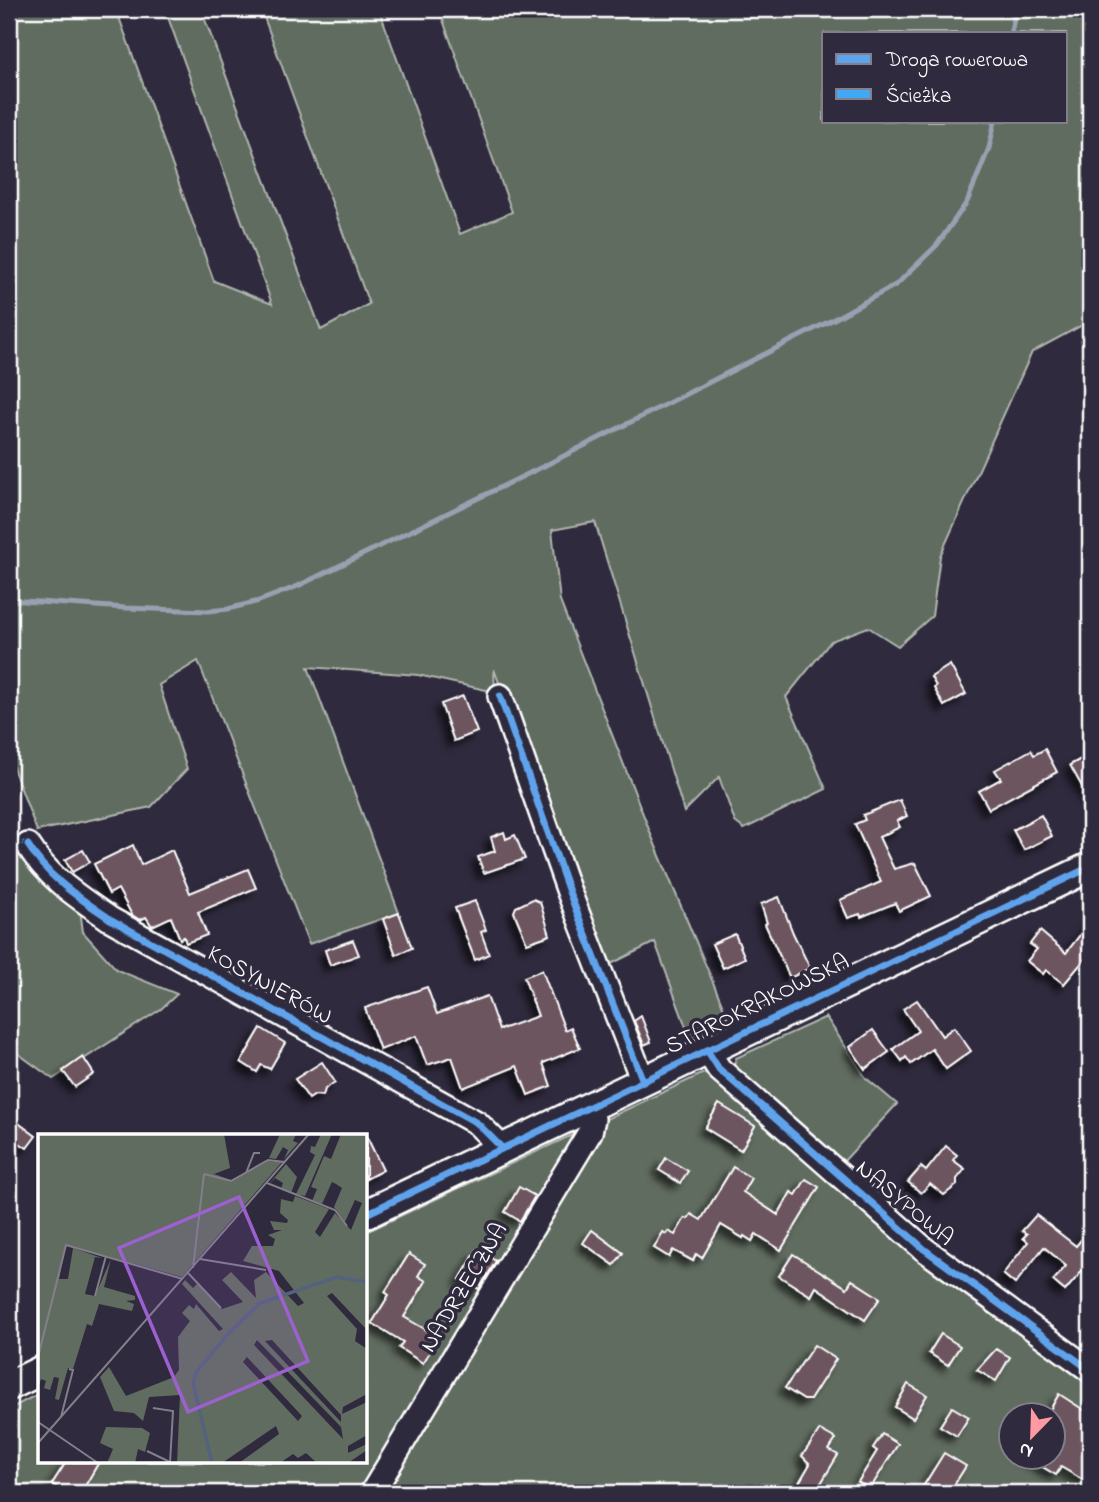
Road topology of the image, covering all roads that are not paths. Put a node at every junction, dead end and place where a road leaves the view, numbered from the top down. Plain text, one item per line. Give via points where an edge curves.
1 (500, 696) dead end
2 (28, 845) dead end
3 (1090, 867) edge
4 (707, 1051) junction
5 (643, 1081) junction
6 (589, 1107) junction
7 (502, 1149) junction
8 (368, 1213) edge
9 (1090, 1370) edge
10 (38, 1372) edge
11 (9, 1386) edge
12 (372, 1493) edge

1 - 5 street via 569,892
2 - 7 street, KOSYNIERÓW via 41,866 110,919 477,1123
3 - 4 street, STAROKRAKOWSKA
4 - 5 street, STAROKRAKOWSKA
4 - 9 street, NASYPOWA via 719,1069 924,1249
5 - 6 street, STAROKRAKOWSKA
6 - 7 street, STAROKRAKOWSKA
6 - 12 street, NADRZECZNA via 593,1119 590,1132
7 - 8 street, STAROKRAKOWSKA
10 - 11 street

